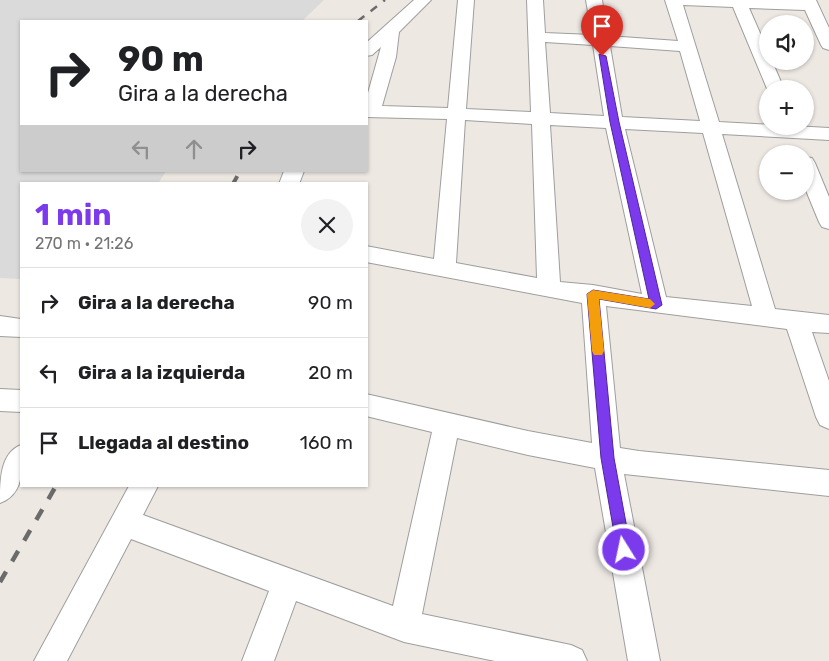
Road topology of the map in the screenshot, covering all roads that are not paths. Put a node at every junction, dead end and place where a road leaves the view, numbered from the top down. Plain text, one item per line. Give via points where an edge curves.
1 (423, 0) edge
2 (466, 0) edge
3 (536, 0) edge
4 (594, 0) edge
5 (673, 0) edge
6 (739, 1) edge
7 (810, 3) edge
8 (391, 31) junction
9 (537, 37) junction
10 (599, 40) junction
11 (829, 45) edge
12 (686, 46) junction
13 (368, 49) edge
14 (771, 80) edge
15 (369, 111) edge
16 (455, 114) junction
17 (541, 118) junction
18 (614, 122) junction
19 (711, 128) junction
20 (759, 129) edge
21 (814, 132) edge
22 (829, 134) edge
23 (814, 185) edge
24 (829, 222) edge
25 (368, 254) edge
26 (445, 269) junction
27 (549, 289) junction
28 (593, 294) junction
29 (656, 305) junction
30 (766, 316) junction
31 (796, 321) junction
32 (829, 324) edge
33 (0, 326) edge
34 (20, 328) edge
35 (0, 400) edge
36 (20, 401) edge
37 (368, 405) edge
38 (829, 418) edge
39 (447, 425) junction
40 (607, 458) junction
41 (20, 459) edge
42 (829, 483) edge
43 (143, 487) edge
44 (0, 489) edge
45 (124, 522) junction
46 (287, 583) junction
47 (404, 626) junction
48 (50, 661) edge
49 (258, 661) edge
50 (571, 661) edge
51 (644, 661) edge

1 - 8 street
2 - 16 street
3 - 9 street
4 - 10 street
5 - 6 street
5 - 12 street
6 - 7 street
6 - 14 street
7 - 11 street
8 - 13 street
8 - 15 street via 388,57
9 - 10 street
9 - 17 street
10 - 12 street
10 - 18 street
12 - 19 street
15 - 16 street
16 - 17 street
16 - 26 street
17 - 18 street
17 - 27 street
18 - 19 street
18 - 29 street
19 - 20 street
19 - 30 street
21 - 22 street
23 - 24 street
25 - 26 street
26 - 27 street
27 - 28 street
28 - 29 street
28 - 40 street
29 - 30 street
30 - 31 street
31 - 32 street
31 - 38 street
33 - 34 street
35 - 36 street
37 - 39 street
39 - 40 street
39 - 47 street
40 - 42 street
40 - 51 street
41 - 44 street
43 - 45 street
45 - 46 street
45 - 48 street
46 - 47 street
46 - 49 street
47 - 50 street

